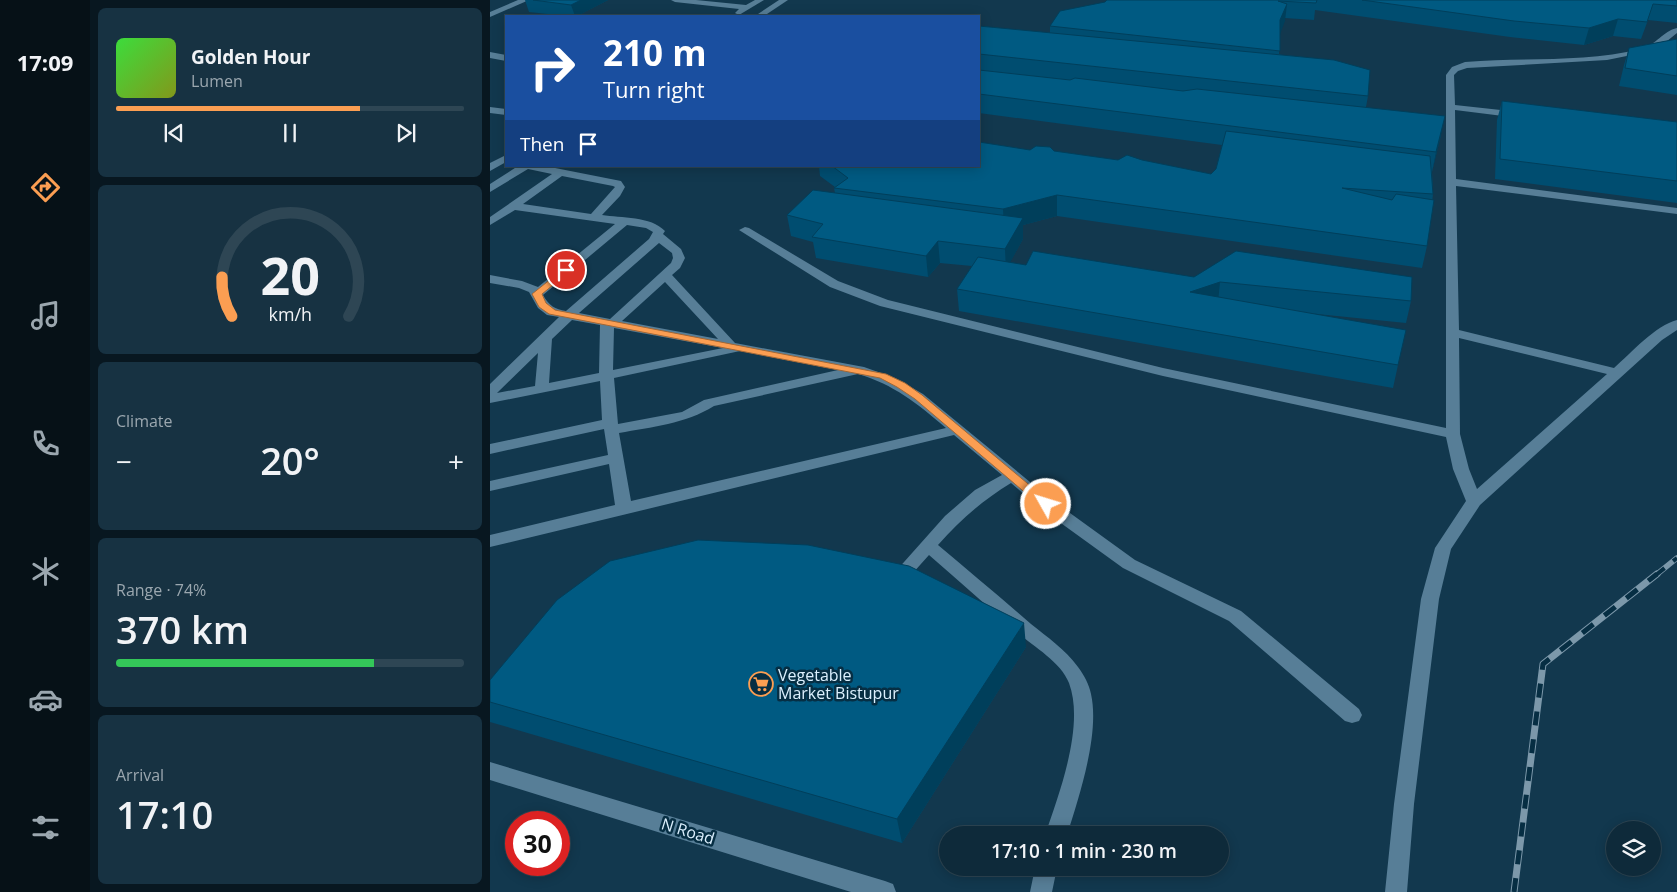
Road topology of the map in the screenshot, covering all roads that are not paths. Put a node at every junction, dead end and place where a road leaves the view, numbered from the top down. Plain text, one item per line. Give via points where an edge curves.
1 (525, 0) edge
2 (675, 0) edge
3 (760, 0) edge
4 (784, 0) edge
5 (747, 8) junction
6 (736, 15) edge
7 (761, 15) edge
8 (490, 17) edge
9 (505, 20) edge
10 (1677, 30) edge
11 (490, 55) edge
12 (505, 58) edge
13 (1451, 107) junction
14 (490, 110) edge
15 (505, 112) edge
16 (1534, 117) edge
17 (505, 159) edge
18 (524, 167) edge
19 (532, 167) edge
20 (490, 168) edge
21 (561, 172) junction
22 (1452, 182) junction
23 (490, 189) edge
24 (513, 206) junction
25 (1677, 211) edge
26 (594, 217) junction
27 (625, 221) junction
28 (490, 222) edge
29 (745, 230) dead end
30 (658, 236) junction
31 (666, 276) junction
32 (490, 279) edge
33 (537, 294) junction
34 (568, 316) junction
35 (609, 324) junction
36 (1677, 324) edge
37 (1453, 333) junction
38 (546, 339) junction
39 (738, 348) junction
40 (859, 370) junction
41 (1618, 373) junction
42 (606, 375) junction
43 (542, 388) junction
44 (490, 392) edge
45 (506, 396) junction
46 (490, 399) edge
47 (610, 426) junction
48 (956, 430) junction
49 (1453, 434) junction
50 (490, 449) edge
51 (616, 458) junction
52 (1012, 476) junction
53 (490, 486) edge
54 (1474, 501) junction
55 (624, 508) junction
56 (490, 542) edge
57 (928, 545) junction
58 (896, 582) edge
59 (1352, 715) dead end
60 (490, 771) edge
61 (1059, 826) edge
62 (1044, 876) edge
63 (885, 892) edge
64 (1041, 892) edge
65 (1396, 892) edge

1 - 8 street
2 - 5 street
3 - 5 street
4 - 7 street
5 - 6 street
8 - 9 street
10 - 13 street via 1653,48 1624,55 1465,65 1454,69 1450,75
11 - 12 street
13 - 16 street
13 - 22 street via 1447,129
14 - 15 street
17 - 20 street
18 - 23 street
19 - 21 street
21 - 24 street
21 - 26 street via 606,180 620,187
22 - 25 street
22 - 37 street
24 - 26 street
24 - 28 street
26 - 27 street
27 - 30 street via 656,227
27 - 33 street
29 - 49 street via 834,284 884,303 1163,372
30 - 31 street via 677,252 679,258
30 - 34 street
31 - 35 street
31 - 39 street
32 - 33 street via 522,285
33 - 34 street via 542,305 552,312
34 - 35 street
34 - 38 street
35 - 39 street
35 - 42 street
36 - 41 street via 1657,337
37 - 41 street
37 - 49 street
38 - 43 street
38 - 44 street
39 - 40 street
39 - 42 street
40 - 47 street via 709,402 684,416
40 - 48 street via 901,385
41 - 54 street
42 - 43 street
42 - 47 street
43 - 45 street
44 - 45 street
45 - 46 street
47 - 50 street
47 - 51 street
48 - 52 street
48 - 55 street
49 - 54 street via 1461,469
51 - 53 street
51 - 55 street
52 - 57 street via 981,494
52 - 59 street via 1129,564 1235,616
54 - 65 street via 1443,548 1430,600
55 - 56 street
57 - 58 street
57 - 61 street via 1057,657 1077,680 1084,712 1079,753
60 - 63 street, N Road
62 - 64 street

